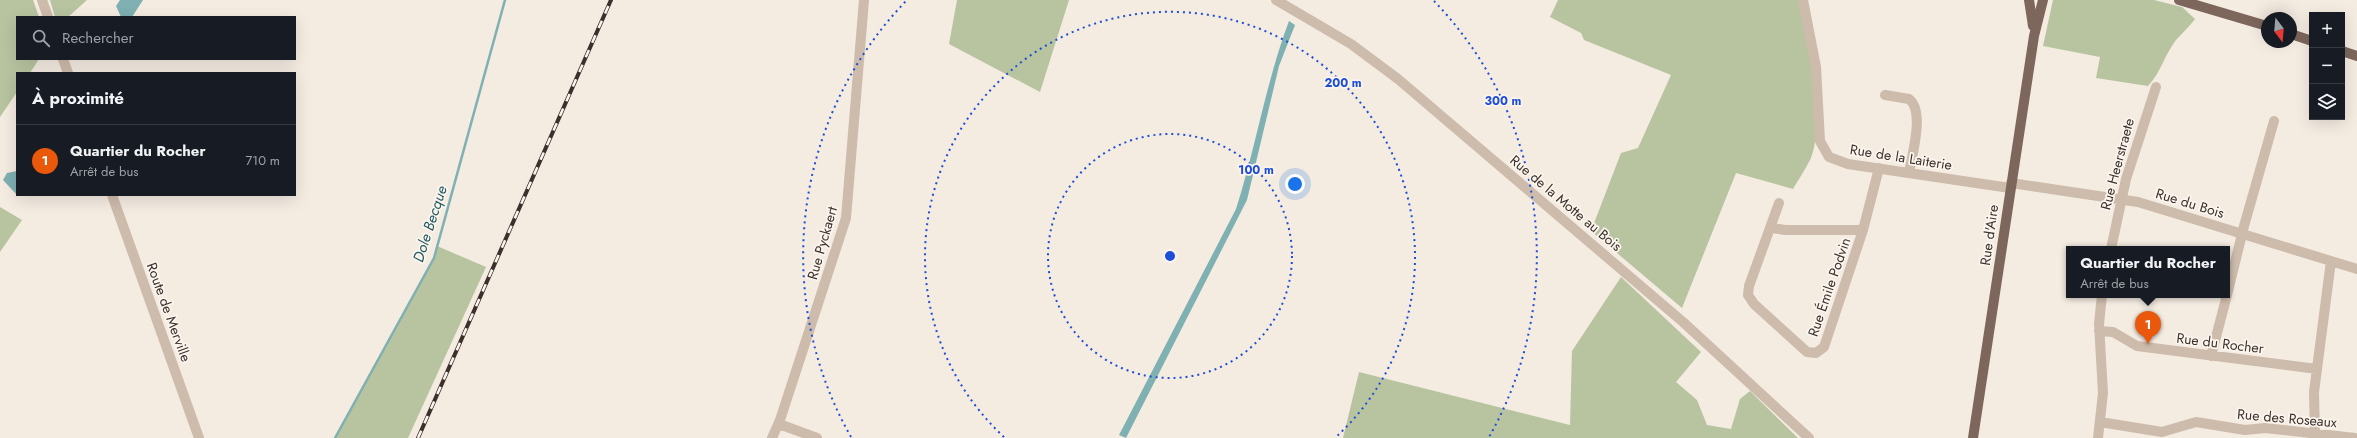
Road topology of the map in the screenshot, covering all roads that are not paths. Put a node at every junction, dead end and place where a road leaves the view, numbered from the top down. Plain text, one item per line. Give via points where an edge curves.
1 (42, 0) edge
2 (864, 0) edge
3 (1276, 0) edge
4 (1282, 0) edge
5 (1803, 0) edge
6 (2029, 0) edge
7 (2043, 0) edge
8 (2179, 0) edge
9 (2199, 0) edge
10 (1290, 7) junction
11 (48, 16) edge
12 (2249, 20) junction
13 (2261, 24) edge
14 (2034, 36) junction
15 (2297, 36) edge
16 (2309, 40) edge
17 (2345, 52) edge
18 (2357, 56) edge
19 (63, 60) edge
20 (68, 72) edge
21 (2156, 87) dead end
22 (1885, 95) dead end
23 (2274, 121) dead end
24 (1879, 168) junction
25 (1909, 173) junction
26 (2011, 186) junction
27 (112, 196) edge
28 (2121, 199) junction
29 (1779, 203) dead end
30 (1772, 228) junction
31 (1863, 230) junction
32 (2242, 234) junction
33 (2112, 246) edge
34 (2331, 261) junction
35 (2357, 269) edge
36 (2230, 283) edge
37 (2102, 298) edge
38 (2226, 298) edge
39 (2099, 330) junction
40 (2211, 356) junction
41 (2318, 369) junction
42 (2100, 422) junction
43 (779, 424) junction
44 (2315, 434) junction
45 (199, 438) edge
46 (772, 438) edge
47 (817, 438) edge
48 (1809, 438) edge
49 (1973, 438) edge
50 (2098, 438) edge
51 (2355, 438) edge

1 - 11 street
2 - 43 street, Rue Pyckaert via 846,218
3 - 10 street, Rue de la Motte au Bois
4 - 10 street, Rue de la Motte au Bois
5 - 24 street, Rue de la Laiterie via 1816,67 1821,146 1829,157 1837,161
6 - 14 main road, Rue d'Aire
7 - 14 main road, Rue d'Aire
8 - 12 main road
9 - 12 main road
10 - 48 street, Rue de la Motte au Bois via 1355,47 1411,90 1683,322
12 - 13 main road
14 - 26 main road, Rue d'Aire
15 - 16 main road
17 - 18 main road
19 - 20 street
21 - 28 street, Rue Heerstraete via 2142,124
22 - 25 street via 1909,99 1917,110
23 - 32 street
24 - 25 street, Rue de la Laiterie
24 - 31 street, Rue Émile Podvin
25 - 26 street, Rue de la Laiterie
26 - 28 street, Rue du Bois
26 - 49 main road, Rue d'Aire
27 - 45 street, Route de Merville
28 - 32 street, Rue du Bois
28 - 33 street, Rue Heerstraete
29 - 30 street, Rue Émile Podvin
30 - 31 street, Rue Émile Podvin
30 - 31 street, Rue Émile Podvin via 1748,286 1748,295 1766,315 1807,352 1813,354 1824,347
32 - 34 street, Rue du Bois
32 - 36 street
34 - 35 street, Rue du Bois
34 - 41 street
37 - 39 street
38 - 40 street
39 - 40 street, Rue du Rocher via 2110,331 2137,346
39 - 42 street via 2103,387
40 - 41 street, Rue du Rocher
41 - 44 street via 2314,397
42 - 44 street, Rue des Roseaux via 2162,432 2196,422 2245,430 2265,428
42 - 50 street
43 - 46 street, Rue Pyckaert
43 - 47 street
44 - 51 street, Rue des Roseaux

